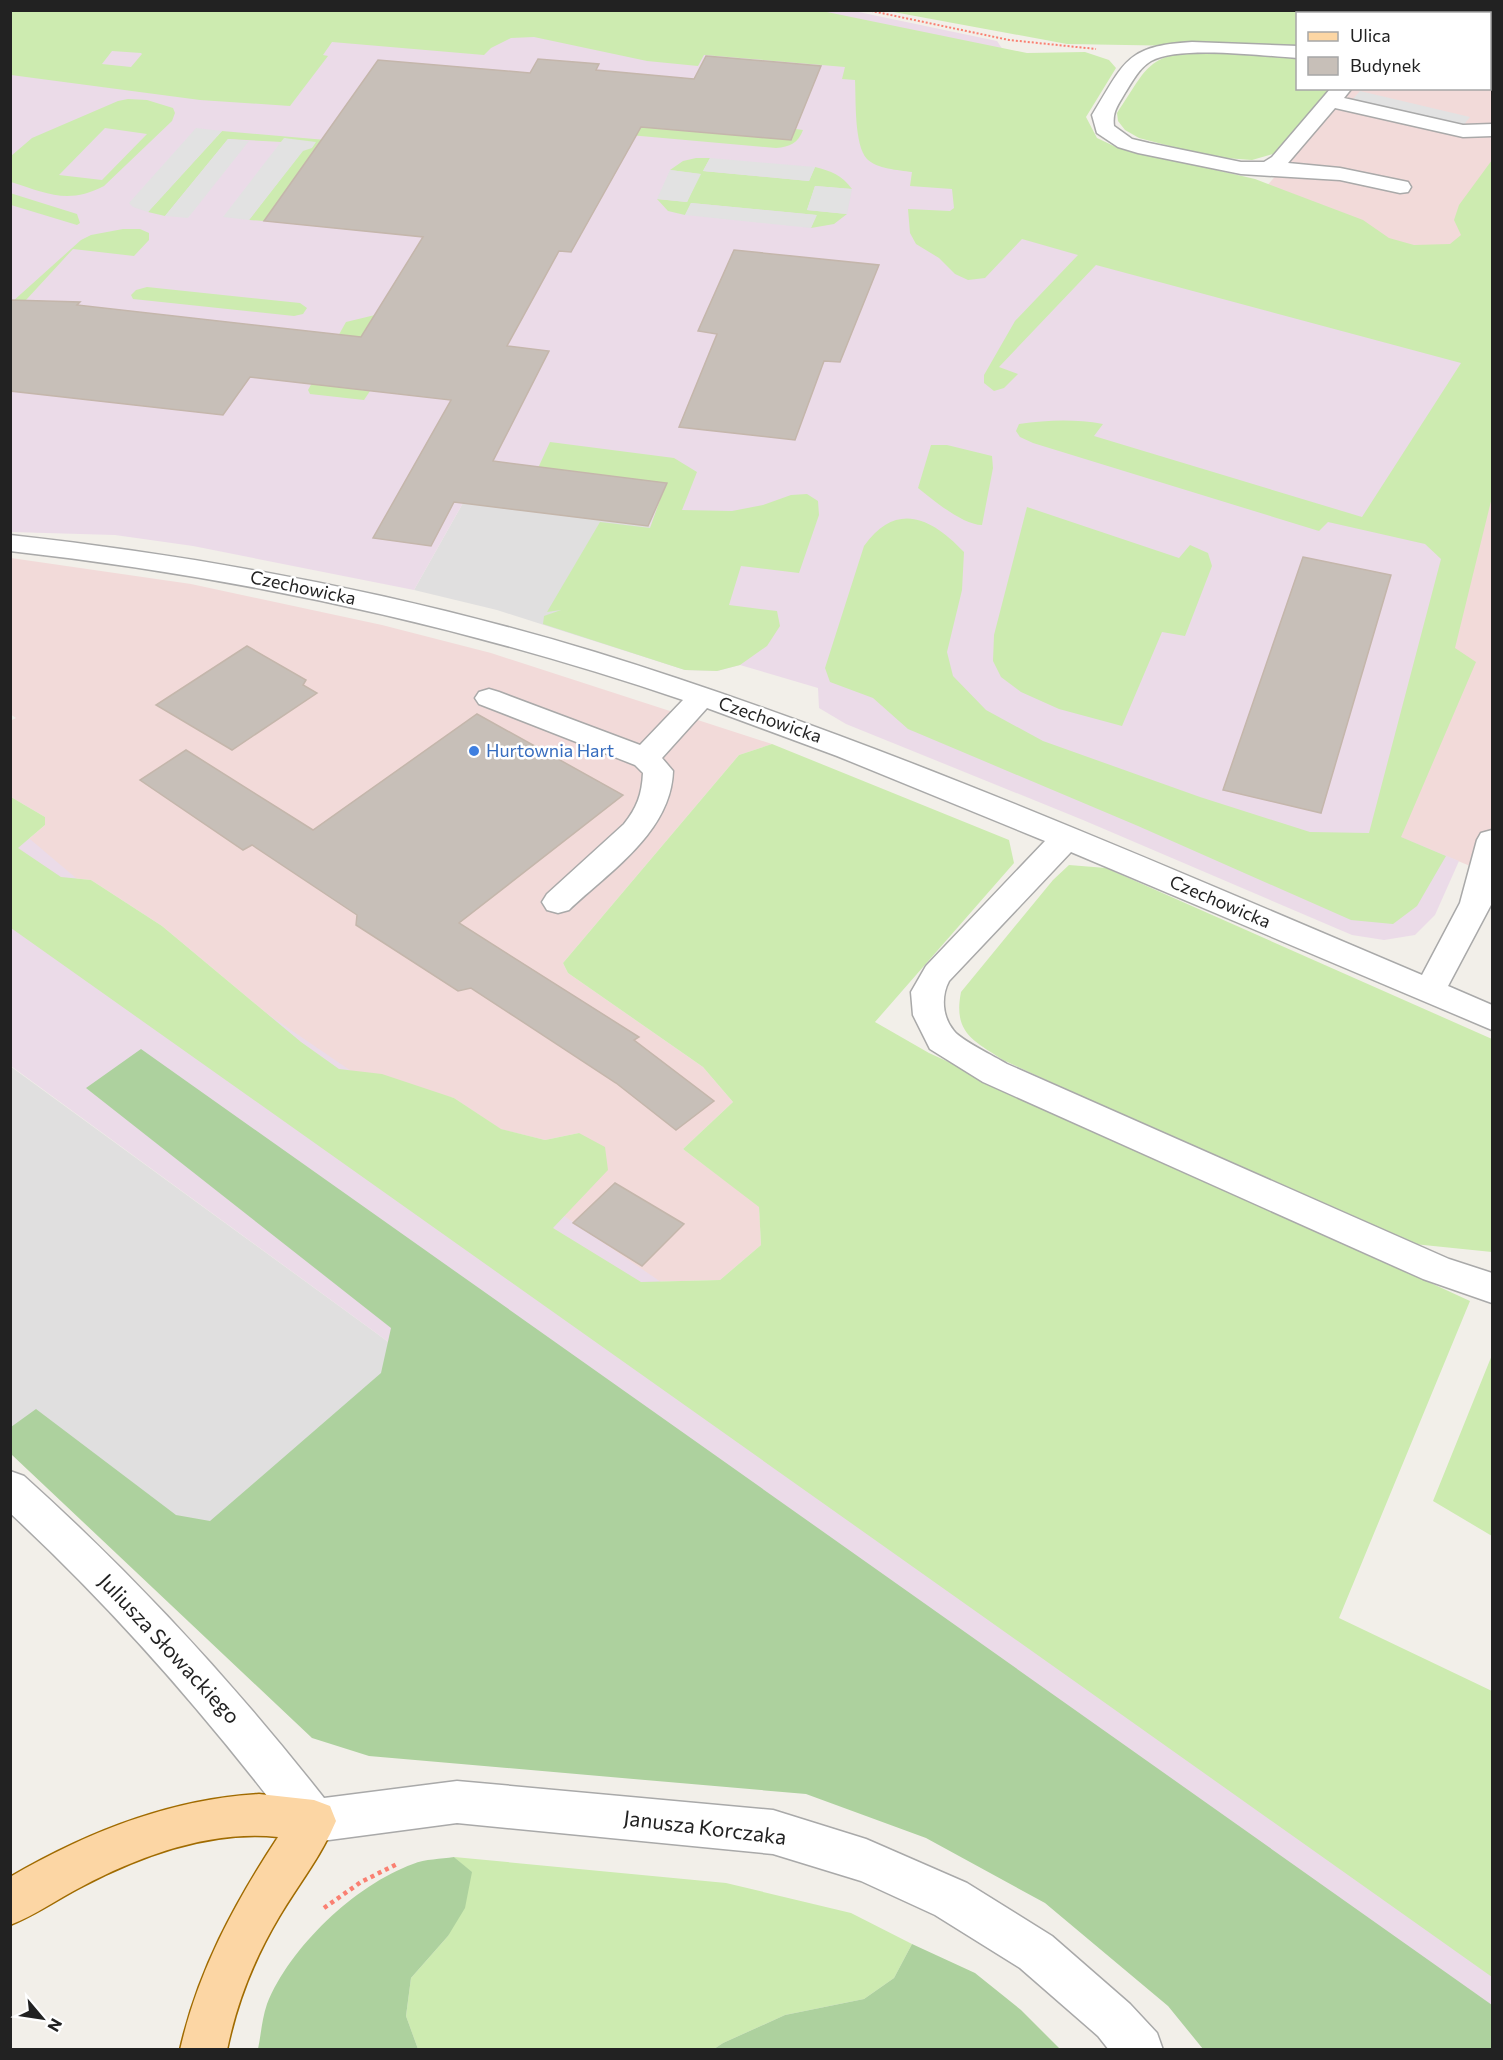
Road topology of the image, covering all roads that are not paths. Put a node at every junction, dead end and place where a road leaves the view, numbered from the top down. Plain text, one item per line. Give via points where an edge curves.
1 (1296, 52) edge
2 (1336, 95) edge
3 (1492, 130) edge
4 (1269, 168) junction
5 (1400, 187) dead end
6 (10, 543) edge
7 (702, 696) junction
8 (489, 698) dead end
9 (645, 758) junction
10 (1066, 838) junction
11 (1492, 840) edge
12 (558, 902) dead end
13 (1484, 907) edge
14 (1429, 991) junction
15 (1492, 1018) edge
16 (1491, 1297) edge
17 (10, 1488) edge
18 (314, 1821) junction
19 (10, 1903) edge
20 (203, 2049) edge
21 (1140, 2049) edge

1 - 4 street via 1172,48 1150,52 1140,58 1102,115 1104,129 1112,136 1145,149 1241,168
2 - 3 street via 1462,131
2 - 4 street
4 - 5 street via 1340,174
6 - 7 street, Czechowicka via 146,559 310,588 504,636
7 - 9 street
7 - 10 street, Czechowicka via 836,743
8 - 9 street
9 - 12 street via 658,771 658,794 645,818
10 - 14 street, Czechowicka
10 - 16 street via 938,974 927,992 929,1015 942,1040 995,1073
11 - 13 street
13 - 14 street
14 - 15 street, Czechowicka
17 - 18 street, Juliusza Słowackiego via 136,1608 228,1712
18 - 19 main road via 260,1815 165,1830 116,1847 47,1880
18 - 20 main road via 252,1917 226,1967 209,2015
18 - 21 street, Janusza Korczaka via 457,1802 773,1832 866,1861 951,1899 1036,1952 1114,2020

